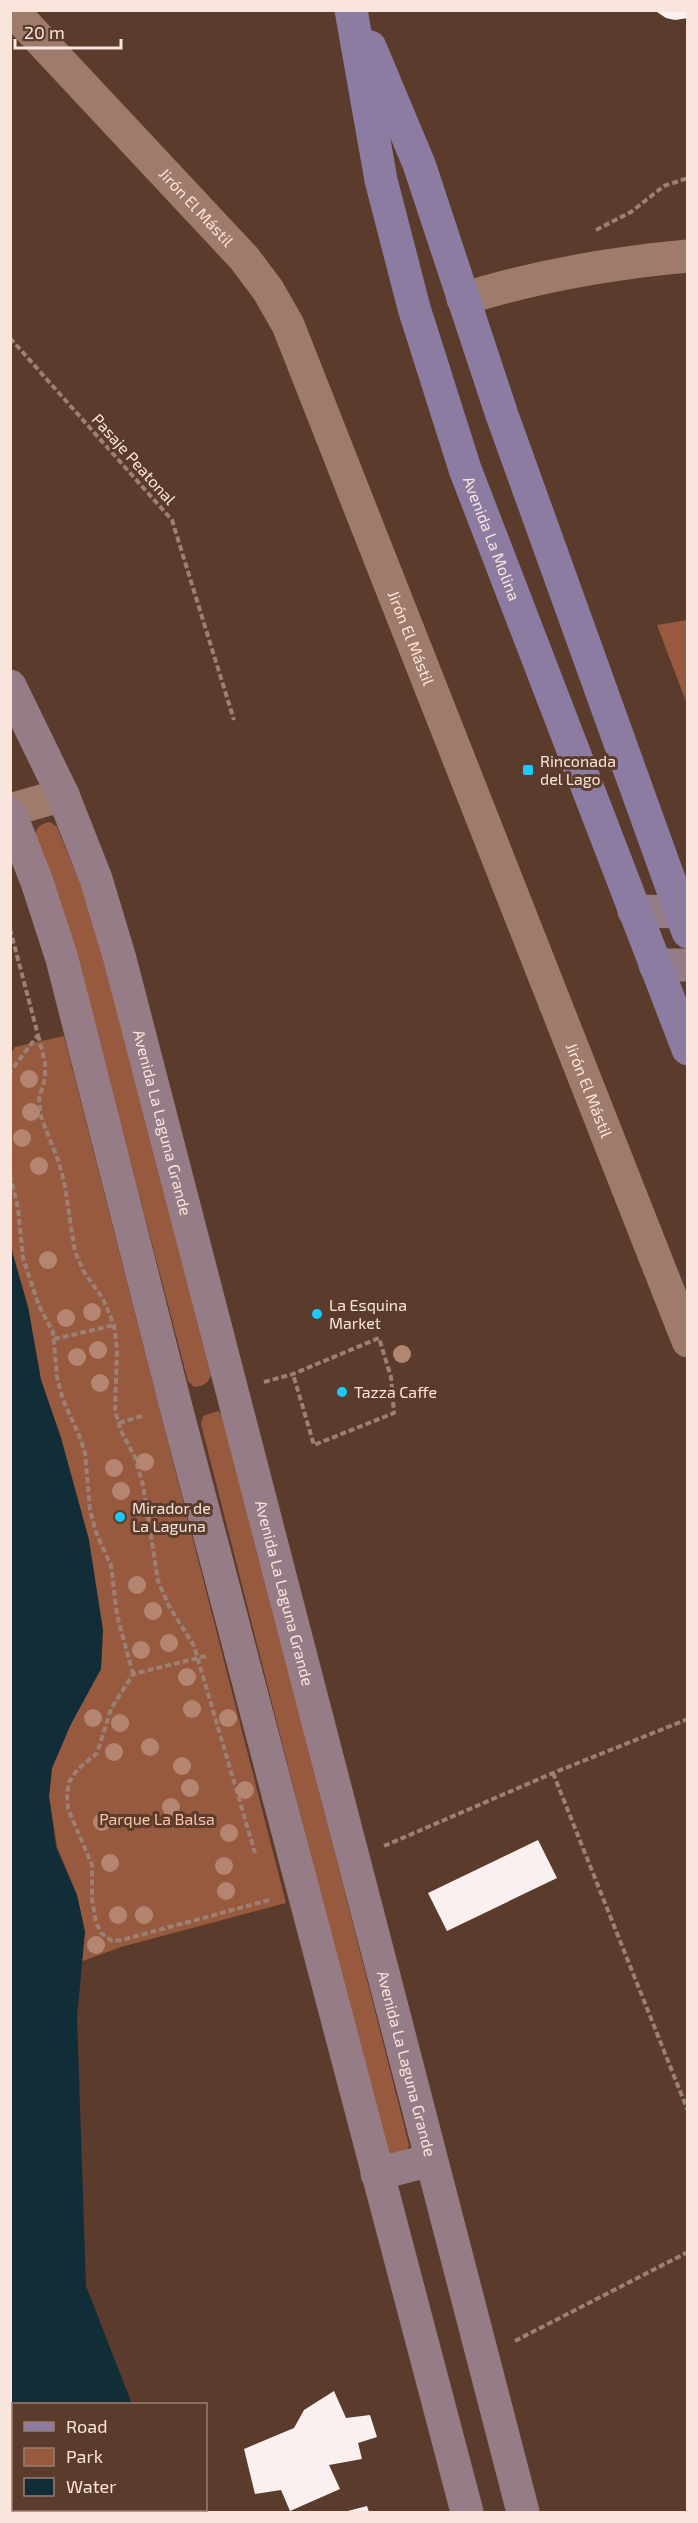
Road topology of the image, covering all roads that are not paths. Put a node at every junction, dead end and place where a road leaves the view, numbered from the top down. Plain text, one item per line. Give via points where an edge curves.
1 (12, 10) edge
2 (352, 10) edge
3 (687, 256) edge
4 (463, 299) junction
5 (10, 686) edge
6 (63, 795) junction
7 (10, 811) edge
8 (634, 911) junction
9 (685, 919) edge
10 (655, 965) junction
11 (687, 965) edge
12 (687, 1049) edge
13 (687, 1341) edge
14 (431, 2160) junction
15 (377, 2174) junction
16 (466, 2512) edge
17 (523, 2512) edge

1 - 13 street, Jirón El Mástil via 244,258 288,326
2 - 4 main road, Avenida La Molina via 419,164
2 - 8 main road, Avenida La Molina via 381,180 417,319 465,469
3 - 4 street via 577,271
4 - 9 main road, Avenida La Molina
5 - 6 street, Avenida La Laguna Grande
6 - 7 street
6 - 14 street, Avenida La Laguna Grande via 96,879 120,959
7 - 15 street via 62,959
8 - 9 street
8 - 10 main road, Avenida La Molina
10 - 11 street
10 - 12 main road, Avenida La Molina
14 - 15 street
14 - 17 street, Avenida La Laguna Grande
15 - 16 street

